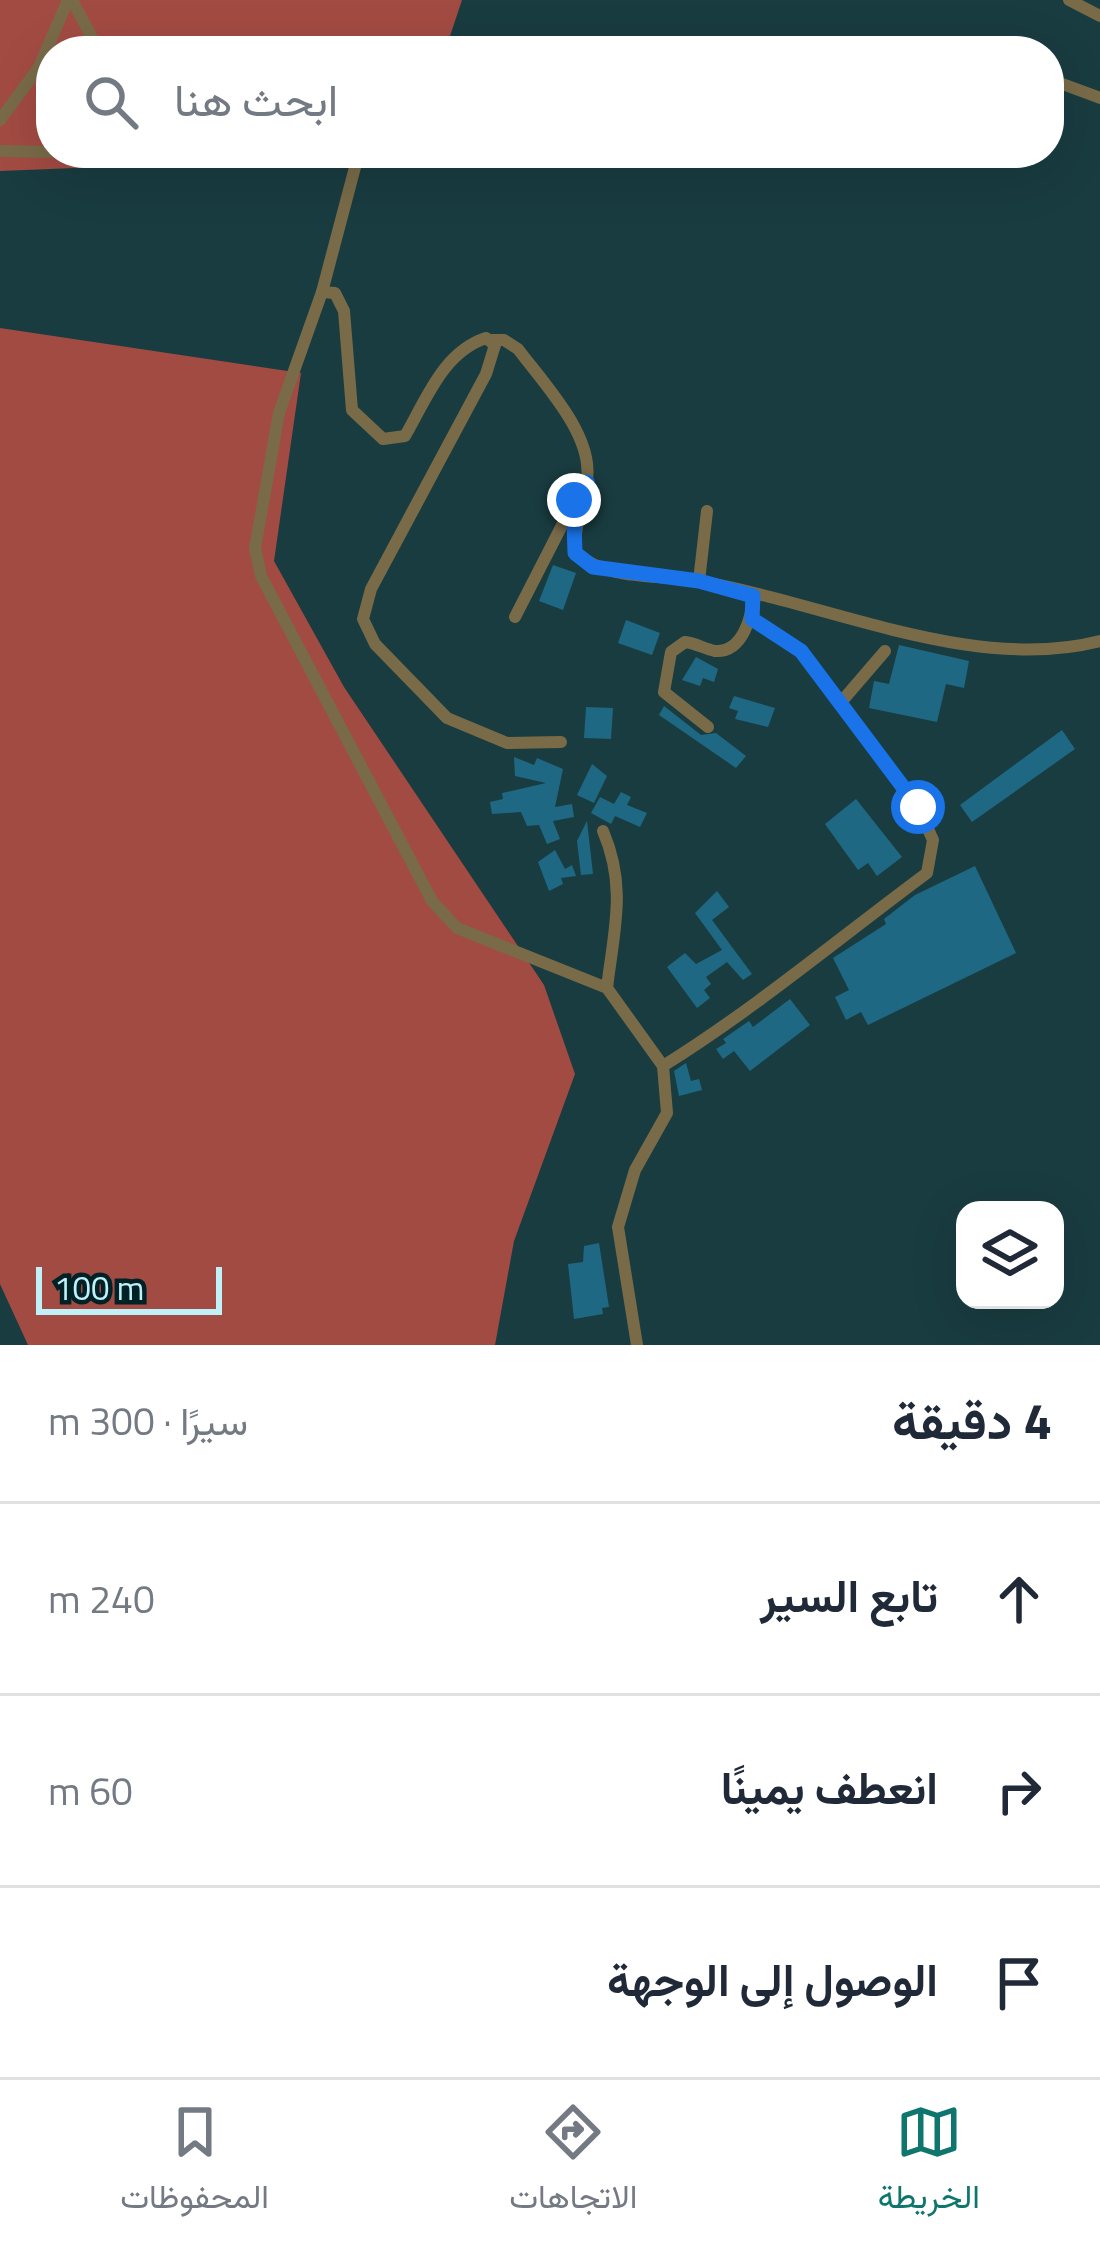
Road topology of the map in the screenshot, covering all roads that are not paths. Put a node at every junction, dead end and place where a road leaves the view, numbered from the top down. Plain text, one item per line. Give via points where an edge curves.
1 (70, 0) edge
2 (1070, 0) edge
3 (1100, 16) edge
4 (53, 36) edge
5 (90, 36) edge
6 (36, 71) edge
7 (1064, 85) edge
8 (1100, 98) edge
9 (0, 120) edge
10 (0, 151) edge
11 (36, 152) edge
12 (355, 168) edge
13 (322, 292) junction
14 (490, 340) junction
15 (587, 482) junction
16 (707, 511) dead end
17 (699, 581) junction
18 (753, 596) junction
19 (514, 617) dead end
20 (752, 619) junction
21 (1100, 641) edge
22 (886, 651) dead end
23 (842, 700) junction
24 (709, 727) dead end
25 (561, 742) dead end
26 (603, 831) dead end
27 (607, 988) junction
28 (663, 1066) junction
29 (637, 1345) edge

1 - 4 street
1 - 5 street
2 - 3 street
6 - 9 street
7 - 8 street
10 - 11 street
12 - 13 street
13 - 14 street via 335,293 344,311 352,410 383,439 405,436 444,368 471,344
13 - 27 street via 279,413 255,548 261,576 445,916 457,928
14 - 15 street via 518,350 589,446
14 - 25 street via 494,357 371,589 363,620 375,644 447,718 506,743
15 - 17 street via 575,553 593,567
15 - 19 street
16 - 17 street
17 - 18 street
18 - 20 street
18 - 21 street via 984,647 1057,652
20 - 23 street via 801,651
20 - 24 street via 721,651 685,642 671,652 664,692
22 - 23 street
23 - 28 street via 929,826 931,867 761,1003
26 - 27 street via 620,887
27 - 28 street
28 - 29 street via 667,1113 635,1170 618,1227

